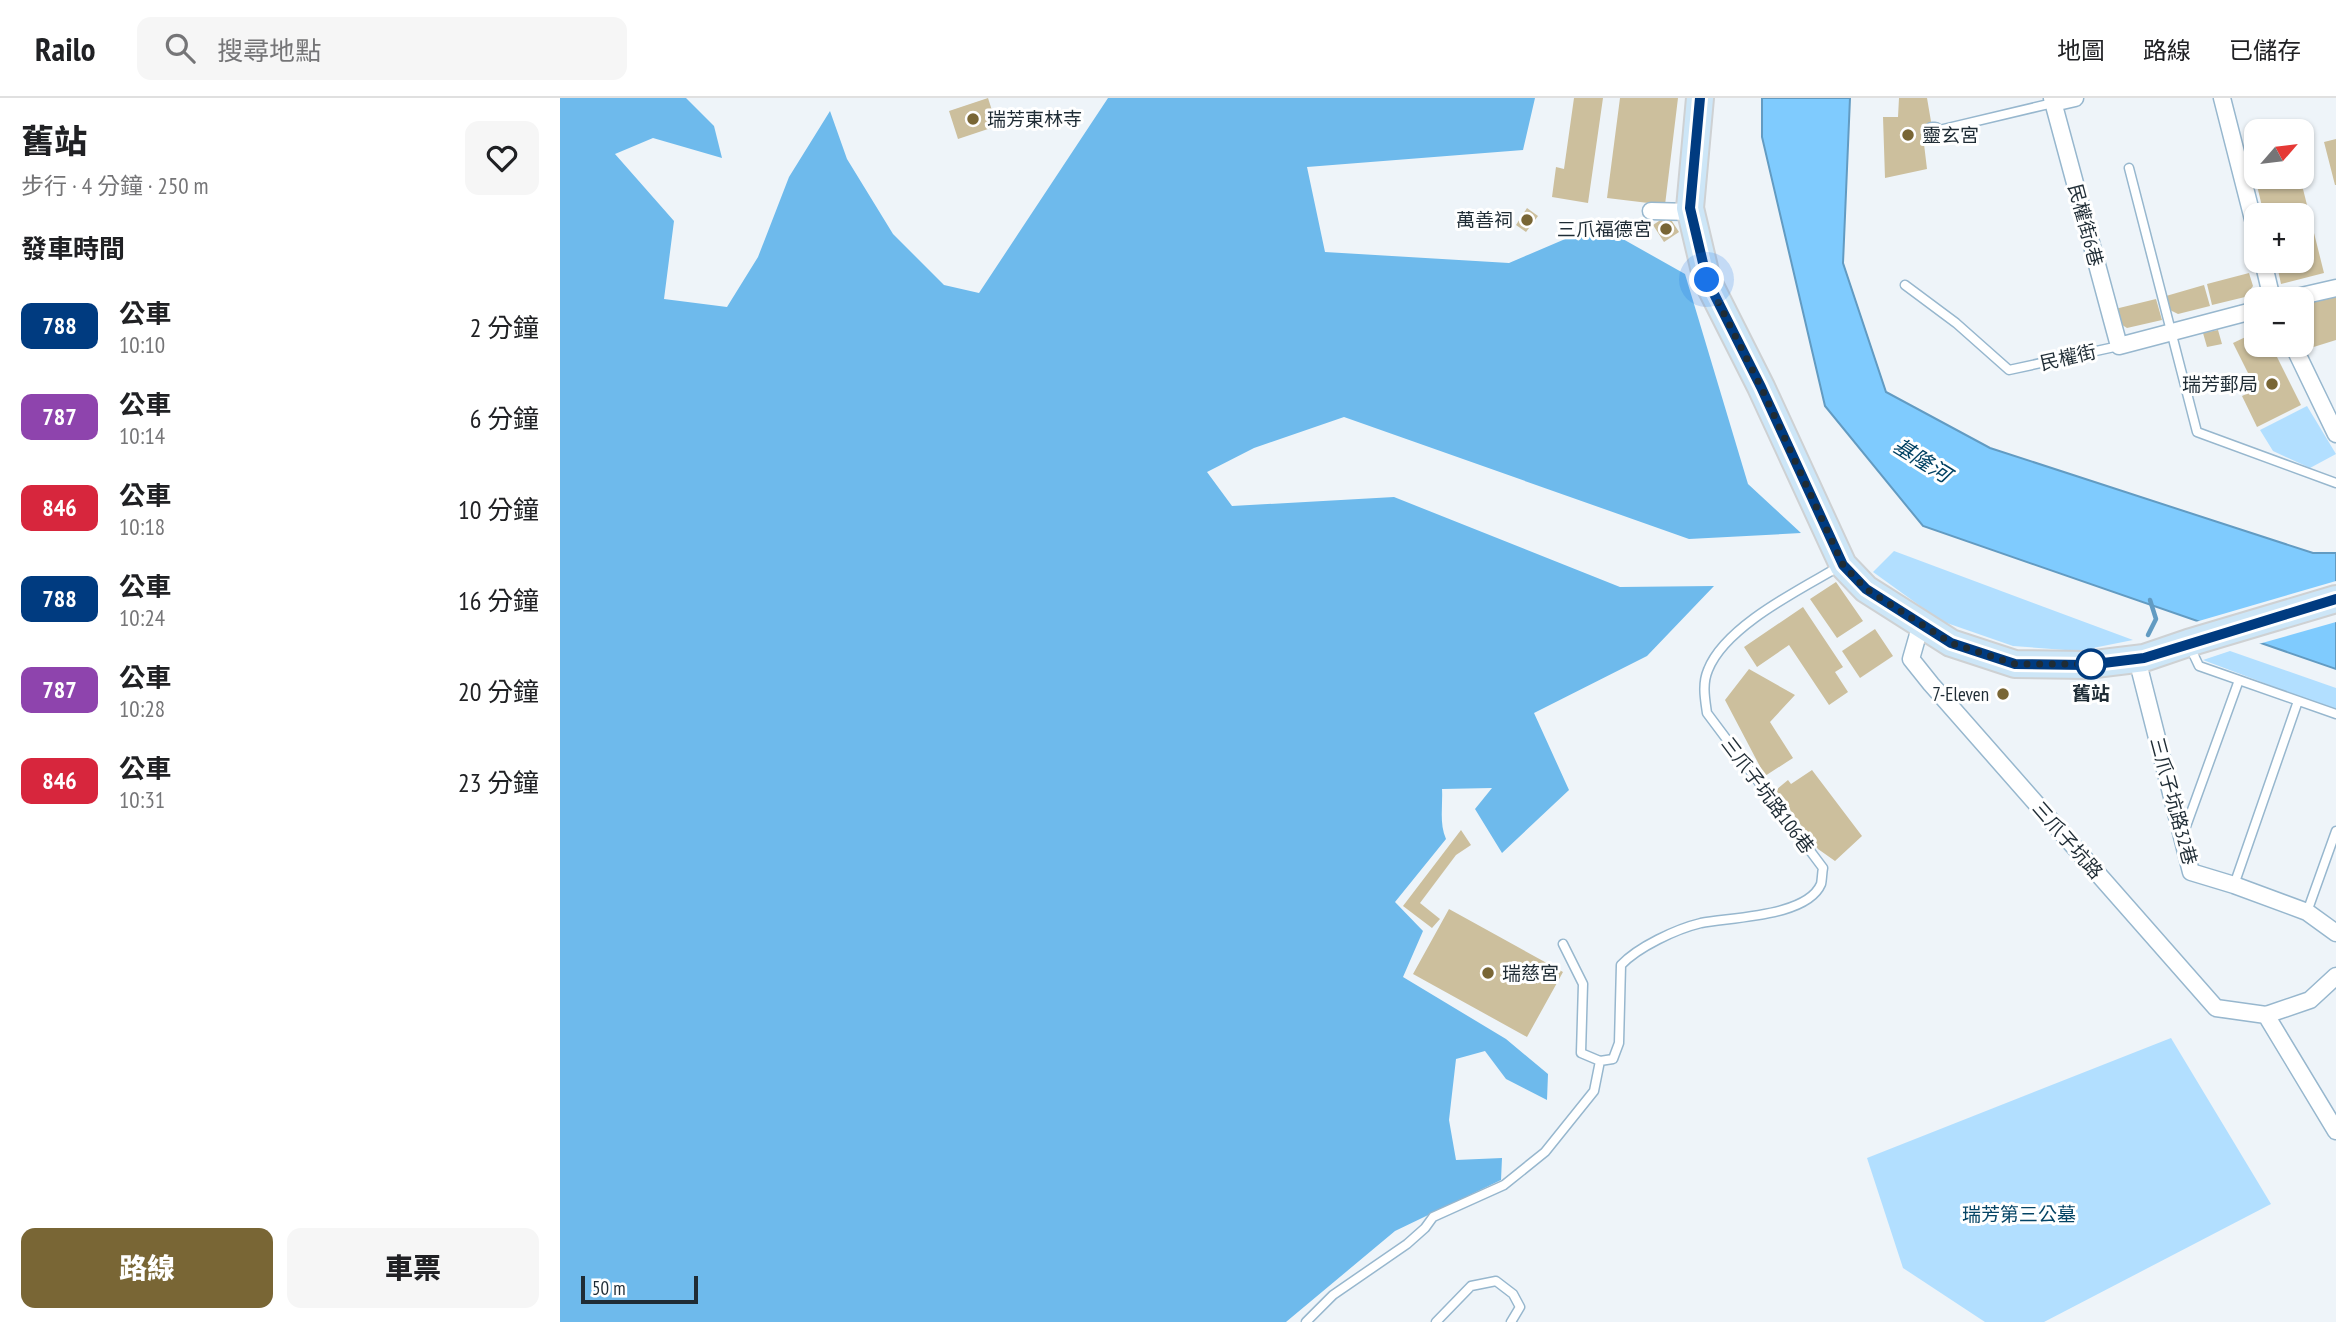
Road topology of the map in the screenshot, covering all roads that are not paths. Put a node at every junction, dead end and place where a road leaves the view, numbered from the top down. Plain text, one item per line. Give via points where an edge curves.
1 (1700, 98) edge
2 (2075, 98) edge
3 (2222, 98) edge
4 (2053, 101) edge
5 (1933, 131) dead end
6 (2129, 168) dead end
7 (2249, 203) edge
8 (1651, 211) dead end
9 (1692, 212) junction
10 (1905, 285) dead end
11 (2336, 288) edge
12 (2314, 293) edge
13 (2244, 313) edge
14 (2171, 333) junction
15 (2119, 346) junction
16 (2299, 357) edge
17 (2336, 434) edge
18 (2336, 483) edge
19 (1843, 565) junction
20 (2336, 599) edge
21 (1921, 624) junction
22 (2188, 643) junction
23 (2137, 659) junction
24 (2239, 680) junction
25 (2298, 701) junction
26 (2336, 714) edge
27 (2336, 831) edge
28 (2182, 836) junction
29 (2234, 885) junction
30 (2307, 912) junction
31 (2336, 933) edge
32 (1563, 944) dead end
33 (2336, 976) edge
34 (2266, 1015) junction
35 (1600, 1060) junction
36 (2335, 1128) edge
37 (1320, 1307) junction
38 (1306, 1322) edge
39 (1317, 1322) edge
40 (1436, 1322) edge
41 (1511, 1322) edge

1 - 9 main road
2 - 4 street
3 - 7 street
4 - 5 lane
4 - 15 street, 民權街6巷
6 - 14 lane
8 - 9 street
9 - 19 main road via 1707,280
10 - 15 lane, 民權街 via 2008,370
11 - 12 street
13 - 14 street, 民權街
14 - 15 street, 民權街
14 - 18 lane via 2197,432
16 - 17 street
19 - 21 main road via 1866,589
19 - 35 lane, 三爪子坑路106巷 via 1770,606 1726,643 1708,669 1703,693 1707,713 1823,868 1820,885 1807,900 1764,915 1700,923 1632,954 1620,965 1619,1043 1613,1059
20 - 22 main road
21 - 23 main road via 1951,643 2015,664 2087,665
21 - 34 street, 三爪子坑路 via 1911,659 2206,998 2216,1008
22 - 23 main road
22 - 24 lane via 2199,666
23 - 28 street, 三爪子坑路32巷
24 - 25 lane
24 - 28 lane
25 - 26 lane
25 - 29 lane
27 - 30 lane
28 - 29 street, 三爪子坑路32巷 via 2191,872
29 - 30 street, 三爪子坑路32巷
30 - 31 street, 三爪子坑路32巷
32 - 35 lane via 1583,984 1581,1053
33 - 34 street, 三爪子坑路 via 2310,1000
34 - 36 street
35 - 37 lane via 1594,1091 1545,1152 1504,1185 1433,1217 1406,1244
37 - 38 lane
37 - 39 lane
40 - 41 lane via 1471,1286 1496,1281 1513,1294 1520,1307

